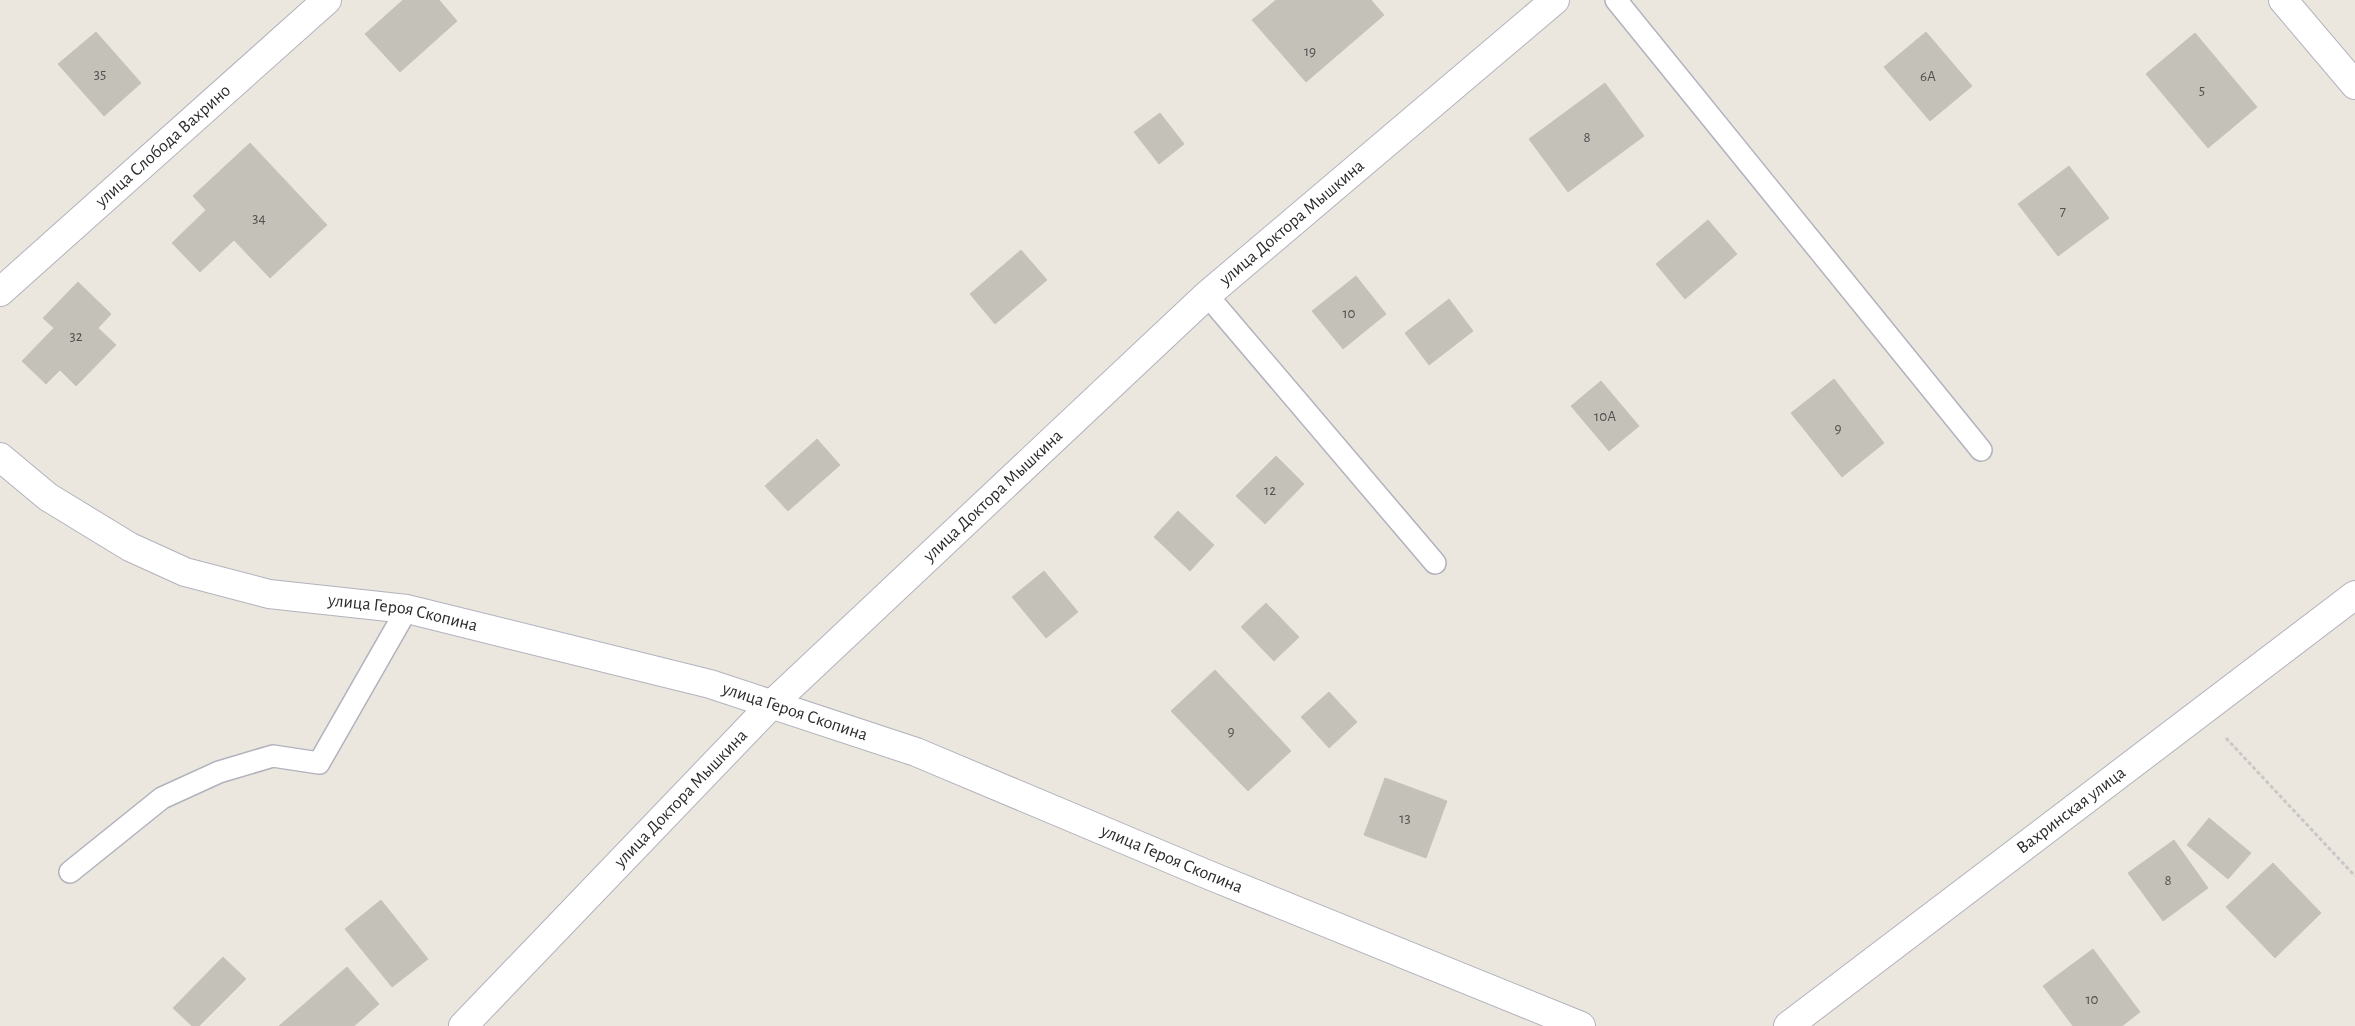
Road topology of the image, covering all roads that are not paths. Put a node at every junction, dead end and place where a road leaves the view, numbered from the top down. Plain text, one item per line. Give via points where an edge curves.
1 (328, 0) edge
2 (1555, 0) edge
3 (1616, 0) edge
4 (2282, 0) edge
5 (2355, 85) edge
6 (0, 292) edge
7 (1207, 295) junction
8 (1981, 450) dead end
9 (0, 457) edge
10 (1435, 564) dead end
11 (2355, 595) edge
12 (407, 610) junction
13 (772, 704) junction
14 (70, 872) dead end
15 (463, 1026) edge
16 (1581, 1026) edge
17 (1788, 1026) edge

1 - 6 street, улица Слобода Вахрино
2 - 7 street, улица Доктора Мышкина
3 - 8 lane
4 - 5 street
7 - 10 lane
7 - 13 street, улица Доктора Мышкина
9 - 12 street, улица Героя Скопина via 48,497 130,547 184,572 269,594
11 - 17 street, Вахринская улица
12 - 13 street, улица Героя Скопина via 710,684
12 - 14 lane via 319,764 273,756 219,772 162,798
13 - 15 street, улица Доктора Мышкина
13 - 16 street, улица Героя Скопина via 916,752

